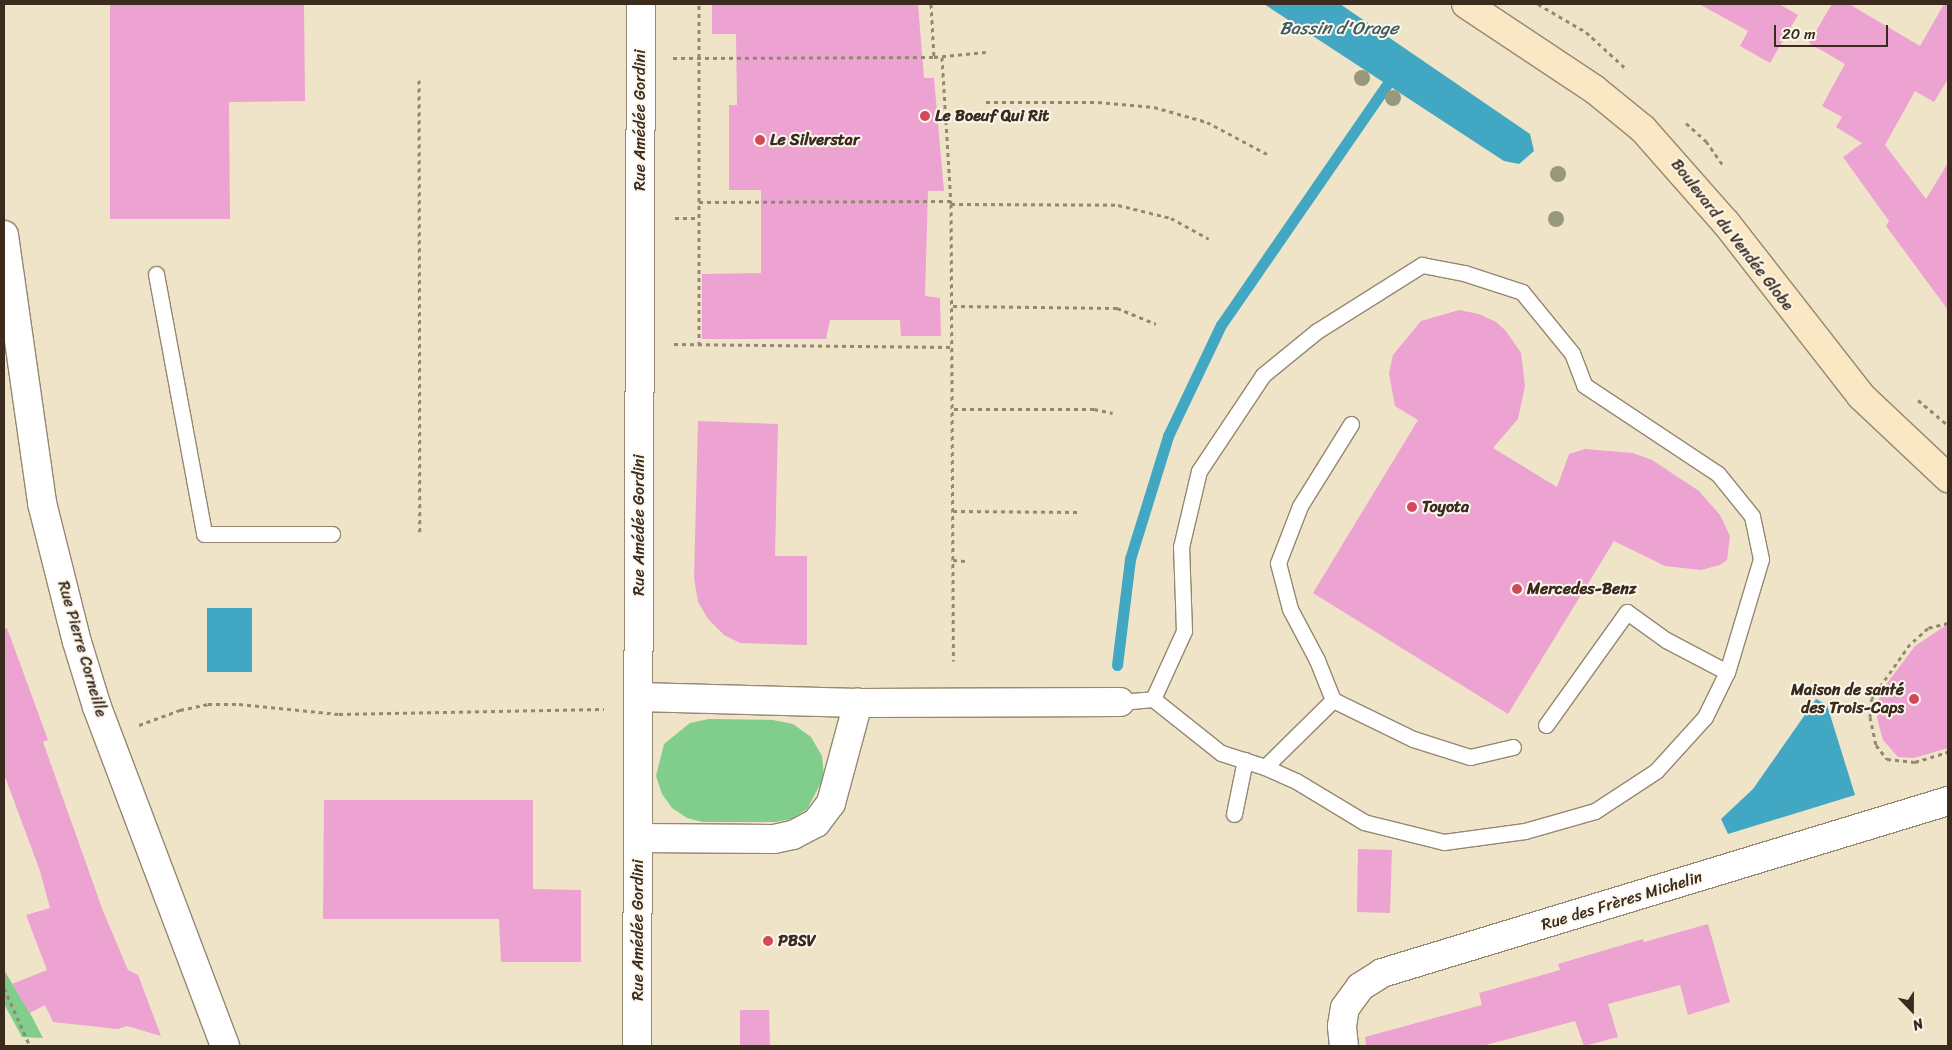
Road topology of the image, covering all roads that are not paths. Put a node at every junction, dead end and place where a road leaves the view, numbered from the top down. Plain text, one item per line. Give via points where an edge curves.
1 (641, 4) edge
2 (1466, 4) edge
3 (4, 250) edge
4 (156, 274) dead end
5 (1351, 424) dead end
6 (1948, 478) edge
7 (332, 534) dead end
8 (1727, 672) junction
9 (1153, 700) junction
10 (1333, 700) junction
11 (1120, 702) joint
12 (639, 703) junction
13 (858, 703) junction
14 (1546, 725) dead end
15 (1513, 747) dead end
16 (1245, 760) junction
17 (1265, 767) junction
18 (1948, 801) edge
19 (1234, 814) dead end
20 (638, 838) junction
21 (638, 1042) edge
22 (225, 1046) edge
23 (1344, 1046) edge

1 - 12 street, Rue Amédée Gordini
2 - 6 main road, Boulevard du Vendée Globe via 1594,88 1643,129 1715,209 1861,396
3 - 22 street, Rue Pierre Corneille via 42,503 77,642 108,737
4 - 7 lane via 204,534
5 - 10 lane via 1300,506 1278,564 1290,609 1317,660
8 - 9 lane via 1761,559 1752,516 1718,474 1584,385 1572,353 1522,292 1464,273 1422,265 1317,331 1262,375 1199,471 1181,547 1184,631
8 - 14 lane via 1666,640 1627,612
8 - 17 lane via 1705,717 1656,771 1596,811 1525,831 1444,842 1364,822
9 - 11 lane
9 - 16 lane via 1221,753
10 - 15 lane via 1413,739 1470,757
10 - 17 lane
11 - 13 street
12 - 13 street
12 - 20 street, Rue Amédée Gordini
13 - 20 street via 831,803 816,823 793,836 774,839
16 - 17 lane
16 - 19 lane
18 - 23 street, Rue des Frères Michelin via 1382,974 1360,987 1346,1008 1342,1026
20 - 21 street, Rue Amédée Gordini

